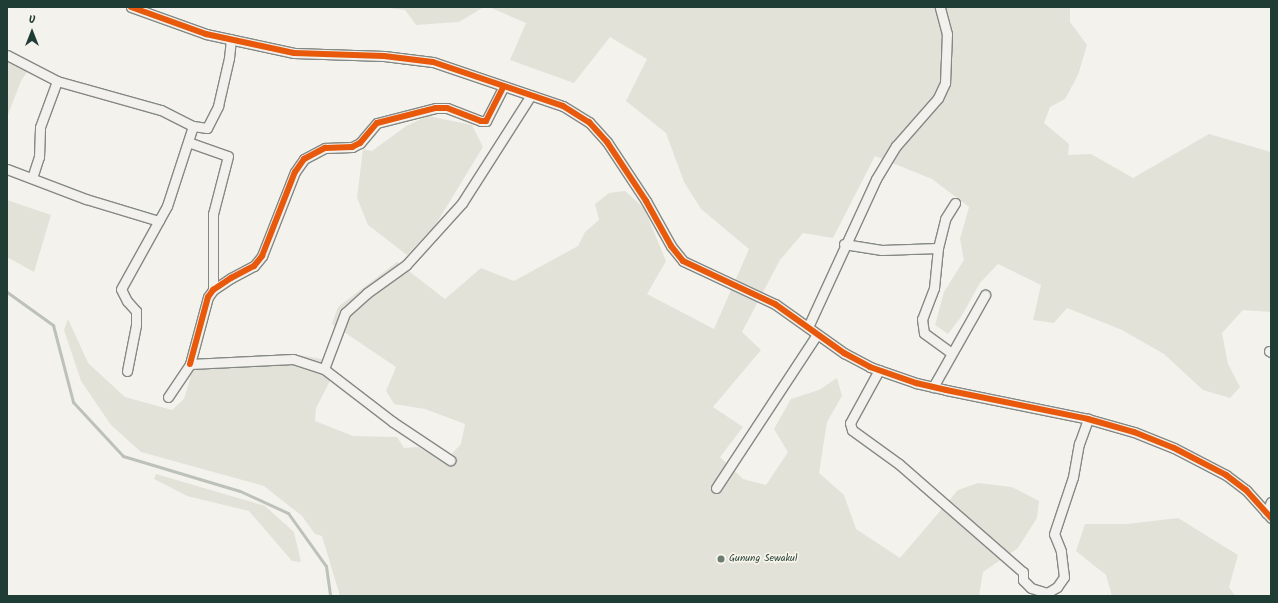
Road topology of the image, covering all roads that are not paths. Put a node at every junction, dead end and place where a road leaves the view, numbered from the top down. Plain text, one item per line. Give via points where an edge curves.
1 (131, 7) edge
2 (940, 7) edge
3 (230, 39) junction
4 (7, 55) edge
5 (56, 82) junction
6 (504, 86) junction
7 (531, 95) junction
8 (193, 126) junction
9 (188, 142) junction
10 (7, 169) edge
11 (32, 178) junction
12 (955, 203) dead end
13 (159, 221) junction
14 (844, 244) junction
15 (938, 248) junction
16 (213, 290) junction
17 (985, 295) dead end
18 (808, 327) junction
19 (817, 334) junction
20 (952, 353) junction
21 (190, 364) junction
22 (324, 368) junction
23 (879, 370) junction
24 (127, 371) dead end
25 (933, 387) junction
26 (168, 397) dead end
27 (1088, 419) junction
28 (450, 460) dead end
29 (716, 488) dead end
30 (1271, 502) edge
31 (1268, 515) edge

1 - 3 street via 206,34
2 - 14 street via 947,34 945,83 938,98 896,146 876,179
3 - 6 street via 305,55 420,59
3 - 8 street via 229,58 218,106 207,128
4 - 5 street
5 - 8 street via 161,110
5 - 11 street via 40,127 39,157
6 - 7 street
6 - 16 street via 486,121 447,108 436,108 377,123 360,143 352,147 324,148 310,154 294,172 258,261 254,266
7 - 18 street via 563,106 589,122 628,172 671,246 683,260 775,304
7 - 22 street via 462,203 406,265 367,293 345,313
8 - 9 street
9 - 13 street via 167,206
9 - 16 street via 228,156 213,214
10 - 11 street
11 - 13 street via 86,199
12 - 15 street via 945,218
13 - 24 street via 121,289 136,311 136,325
14 - 15 street via 882,250
14 - 18 street
15 - 20 street via 934,288 922,319 924,332
16 - 21 street via 204,307
17 - 20 street
18 - 19 street
19 - 23 street via 857,362
19 - 29 street
20 - 25 street
21 - 22 street via 283,358
21 - 26 street
22 - 28 street via 393,422
23 - 25 street
23 - 27 street via 850,423 852,430 899,464 1024,572 1023,580 1031,588 1047,593 1057,587 1064,577 1061,551 1054,534 1073,477 1079,444
25 - 27 street
27 - 31 street via 1134,432 1205,462 1246,490
30 - 31 street

